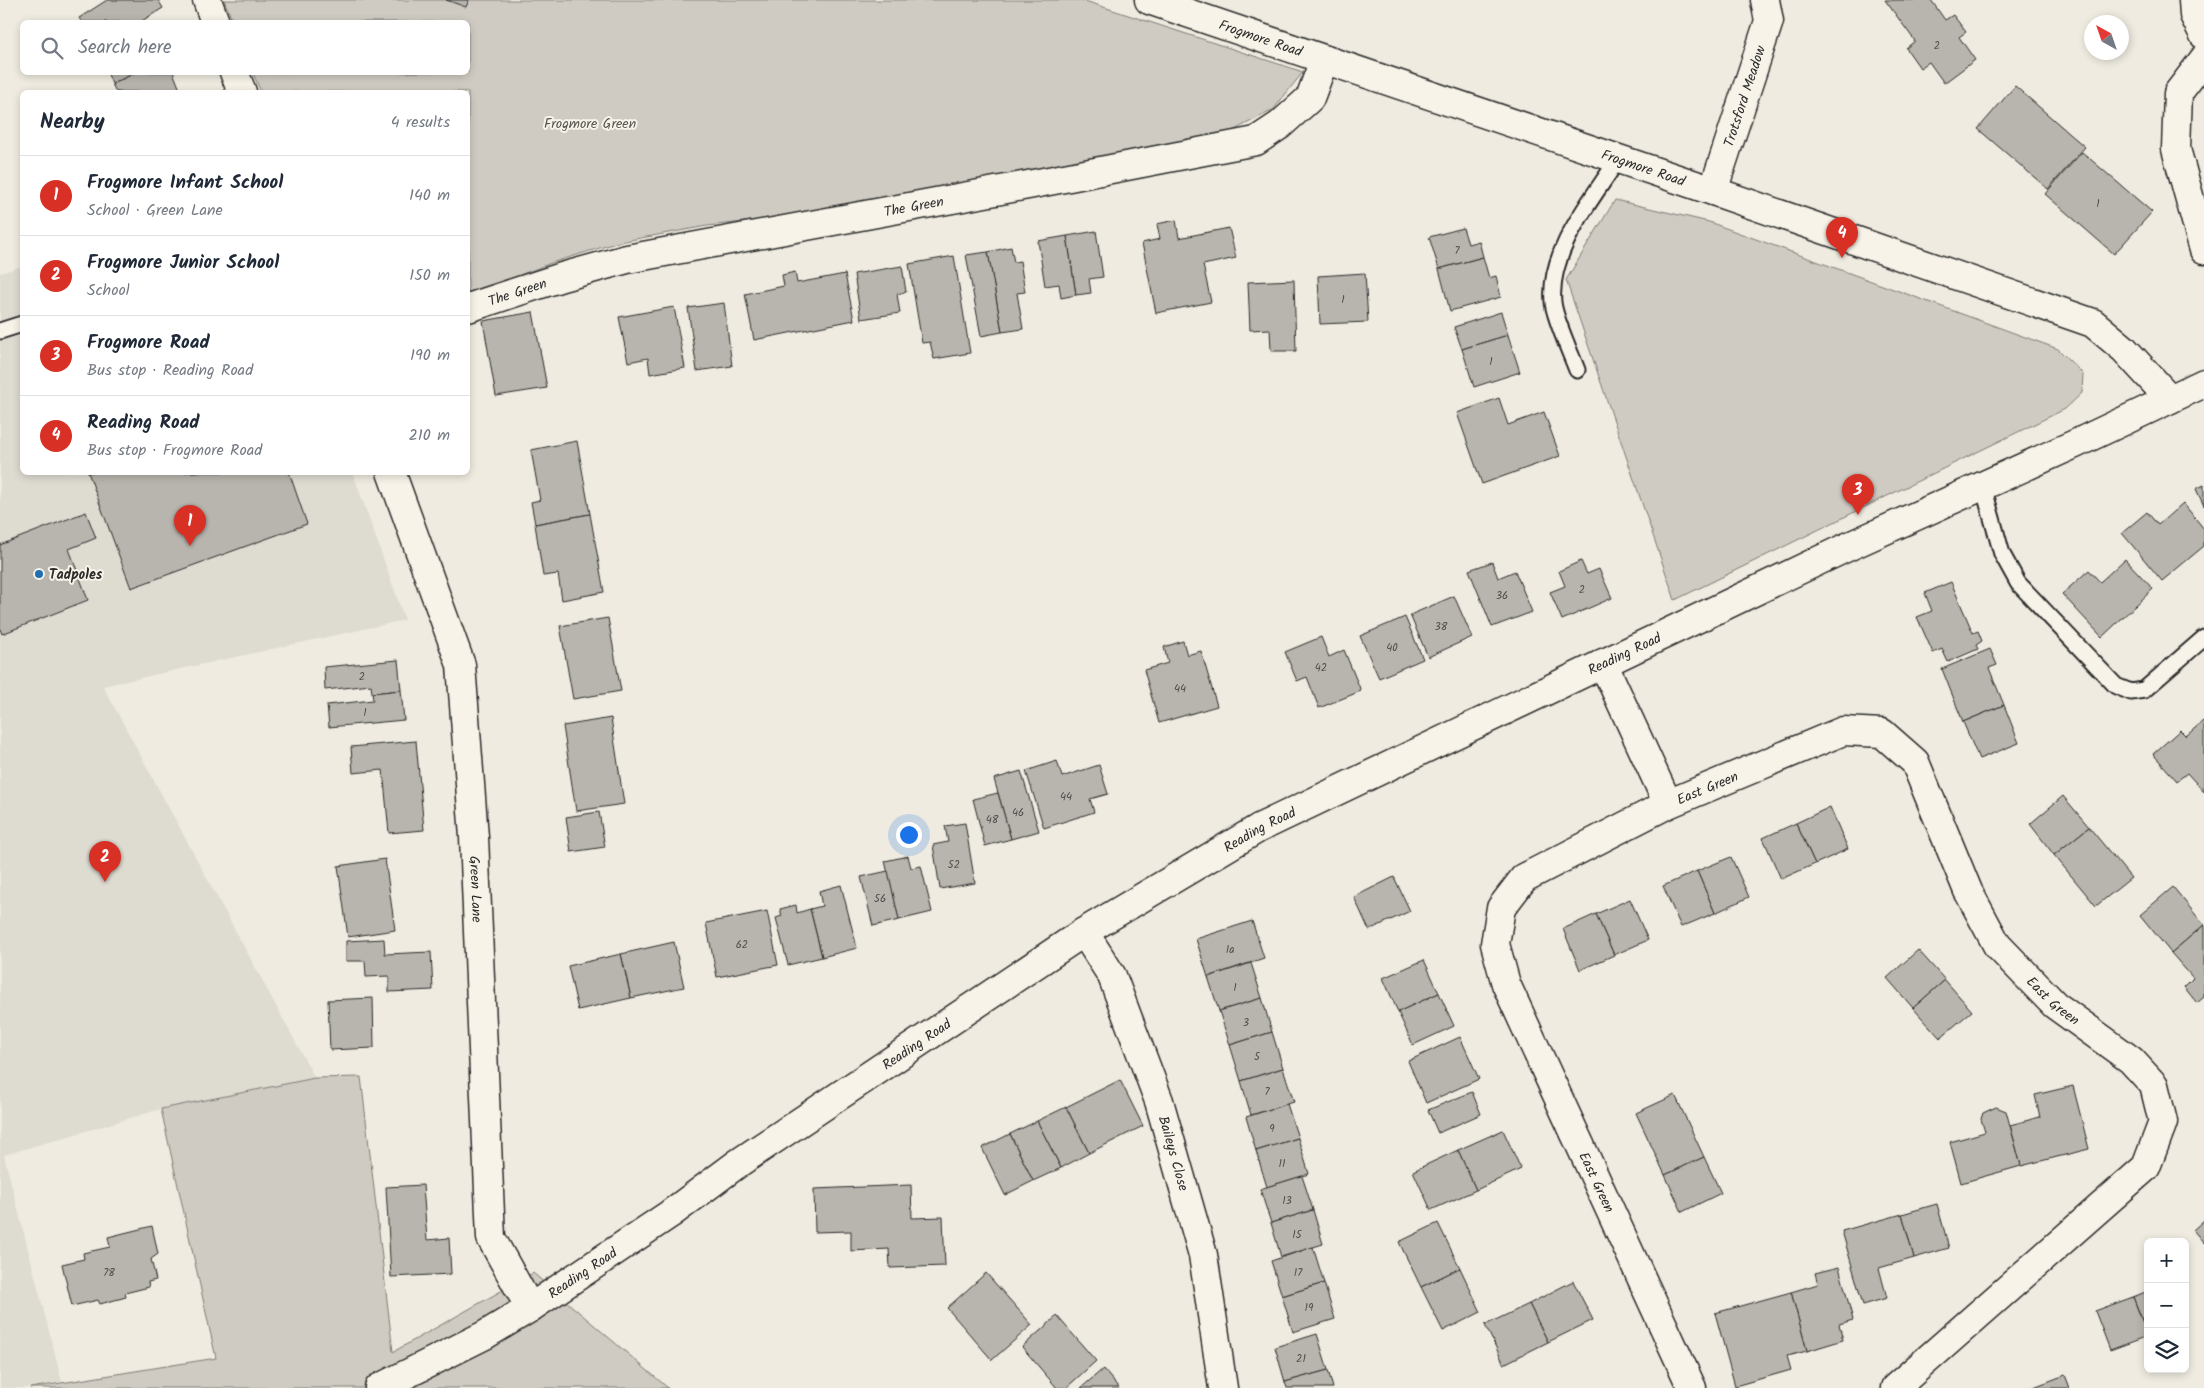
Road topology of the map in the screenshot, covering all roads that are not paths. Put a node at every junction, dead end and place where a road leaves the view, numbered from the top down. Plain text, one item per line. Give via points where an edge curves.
1 (207, 0) edge
2 (1149, 0) edge
3 (1765, 0) edge
4 (2193, 0) edge
5 (214, 20) edge
6 (2204, 35) edge
7 (2204, 59) edge
8 (1324, 60) junction
9 (235, 75) edge
10 (241, 90) edge
11 (1618, 159) junction
12 (1713, 191) junction
13 (2204, 250) edge
14 (470, 307) edge
15 (20, 325) edge
16 (0, 331) edge
17 (1577, 370) dead end
18 (2204, 383) edge
19 (2170, 399) junction
20 (392, 475) edge
21 (1983, 486) junction
22 (2204, 638) edge
23 (1603, 663) junction
24 (1668, 804) junction
25 (1084, 932) junction
26 (530, 1308) junction
27 (379, 1388) edge
28 (1223, 1388) edge
29 (1692, 1388) edge
30 (1895, 1388) edge

1 - 5 street
2 - 8 street, Frogmore Road
3 - 12 street, Trotsford Meadow via 1769,21
4 - 6 street via 2194,15
7 - 13 street via 2178,93 2176,149
8 - 11 street, Frogmore Road
8 - 14 street, The Green via 1310,98 1256,141 627,258
9 - 10 street
11 - 12 street, Frogmore Road
11 - 17 lane via 1565,242 1554,277 1552,304
12 - 19 street, Frogmore Road via 2093,322 2124,348
15 - 16 lane
18 - 19 street, Reading Road
19 - 21 street, Reading Road
20 - 26 street, Green Lane via 461,665 474,837 491,1238
21 - 22 lane via 2002,554 2018,583 2116,686 2131,692 2144,690
21 - 23 street, Reading Road
23 - 24 street, East Green
23 - 25 street, Reading Road via 1259,828
24 - 29 street, East Green via 1524,878 1501,908 1495,944 1506,984
24 - 30 street, East Green via 1842,731 1882,733 1915,762 1968,891 1997,945 2055,1005 2131,1060 2154,1085 2163,1122 2146,1167
25 - 26 street, Reading Road via 737,1164 670,1214
25 - 28 street, Baileys Close via 1112,976 1159,1101 1202,1256
26 - 27 street, Reading Road via 486,1335

